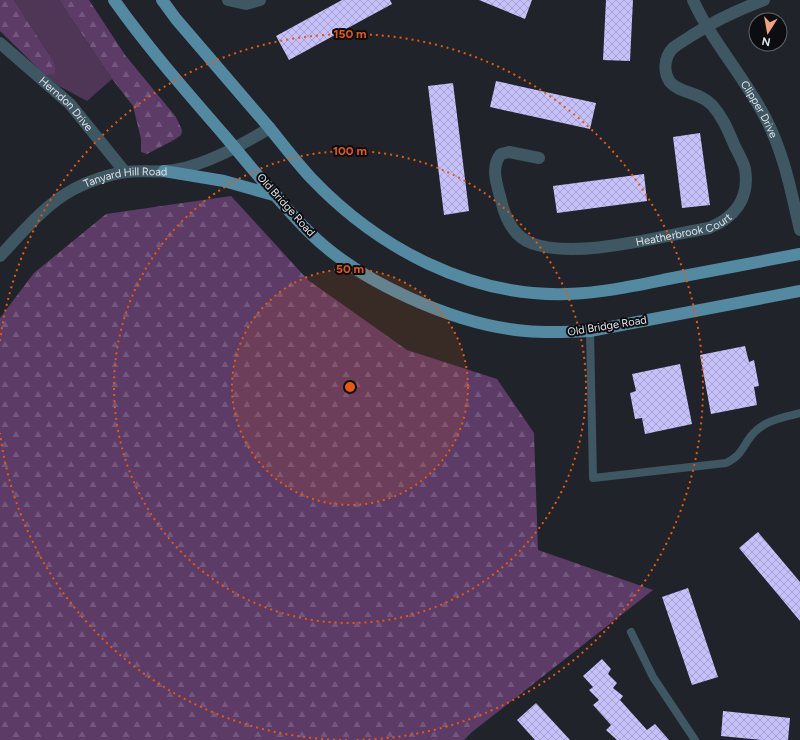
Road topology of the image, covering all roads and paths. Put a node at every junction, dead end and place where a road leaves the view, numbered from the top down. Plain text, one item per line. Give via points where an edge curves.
1 (114, 0) edge
2 (162, 0) edge
3 (228, 0) edge
4 (260, 0) edge
5 (693, 0) edge
6 (764, 0) edge
7 (706, 26) junction
8 (0, 42) edge
9 (270, 128) junction
10 (234, 147) junction
11 (539, 158) dead end
12 (164, 171) junction
13 (125, 172) junction
14 (277, 196) junction
15 (800, 230) edge
16 (800, 254) edge
17 (0, 256) edge
18 (800, 291) edge
19 (590, 331) junction
20 (800, 413) edge
21 (632, 632) dead end
22 (695, 740) edge

1 - 10 main road, Old Bridge Road via 160,61
2 - 9 main road
3 - 4 street via 246,4
5 - 7 street, Clipper Drive
6 - 7 street, Heatherbrook Court via 735,10
7 - 11 street, Heatherbrook Court via 673,48 667,56 665,66 670,82 677,88 708,101 718,112 744,169 746,183 743,196 733,214 722,223 709,228 600,248 573,249 530,243 519,235 504,215 495,165 501,154 509,152
7 - 15 street, Clipper Drive via 768,123 789,178
8 - 13 street, Herndon Drive via 70,104
9 - 10 street, Tanyard Hill Road
9 - 16 main road via 312,179 373,233 430,265 462,278 496,287 566,294 608,291
10 - 12 street, Tanyard Hill Road via 191,166
10 - 14 main road, Old Bridge Road
12 - 13 street, Tanyard Hill Road
12 - 14 main road via 228,182
13 - 17 street, Tanyard Hill Road via 75,188 58,198 38,214
14 - 19 main road, Old Bridge Road via 321,243 379,283 414,300 459,317 494,326 557,333
18 - 19 main road, Old Bridge Road
19 - 20 lane via 593,478 726,463 738,457 751,436 769,421
21 - 22 lane via 653,677

